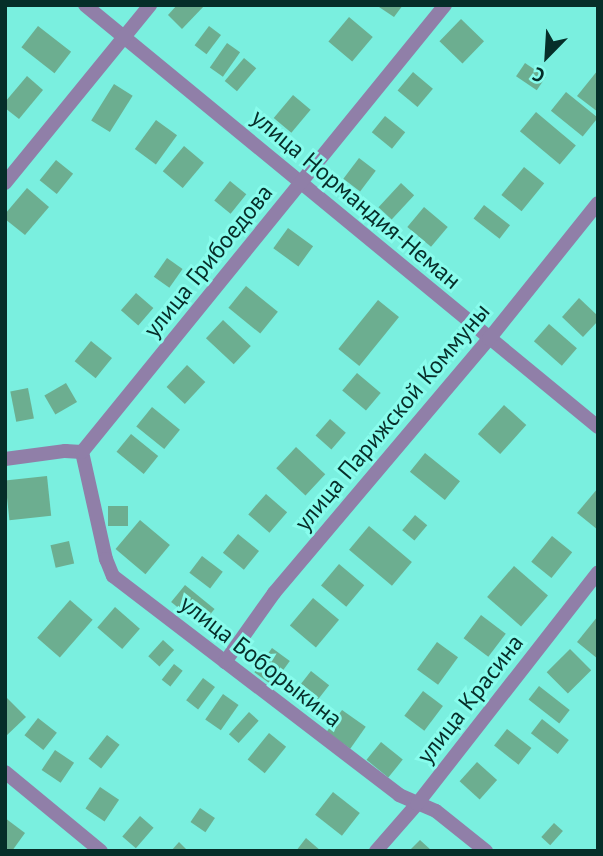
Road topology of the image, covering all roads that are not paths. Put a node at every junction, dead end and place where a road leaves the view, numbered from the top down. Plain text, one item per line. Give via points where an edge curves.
1 (85, 5) edge
2 (150, 5) edge
3 (445, 5) edge
4 (124, 36) junction
5 (5, 183) edge
6 (302, 183) junction
7 (598, 203) edge
8 (489, 339) junction
9 (598, 427) edge
10 (82, 452) junction
11 (5, 459) edge
12 (598, 572) edge
13 (225, 662) junction
14 (5, 772) edge
15 (416, 804) junction
16 (101, 851) edge
17 (376, 851) edge
18 (486, 851) edge

1 - 4 street, улица Нормандия-Неман
2 - 4 street
3 - 6 street, улица Грибоедова
4 - 5 street via 93,80
4 - 6 street, улица Нормандия-Неман
6 - 8 street, улица Нормандия-Неман
6 - 10 street, улица Грибоедова
7 - 8 street, улица Парижской Коммуны
8 - 9 street, улица Нормандия-Неман
8 - 13 street, улица Парижской Коммуны via 274,593
10 - 11 street
10 - 13 street, улица Боборыкина via 113,576
12 - 15 street, улица Красина
13 - 15 street, улица Боборыкина
14 - 16 street
15 - 17 street, улица Красина
15 - 18 street, улица Боборыкина via 436,811

